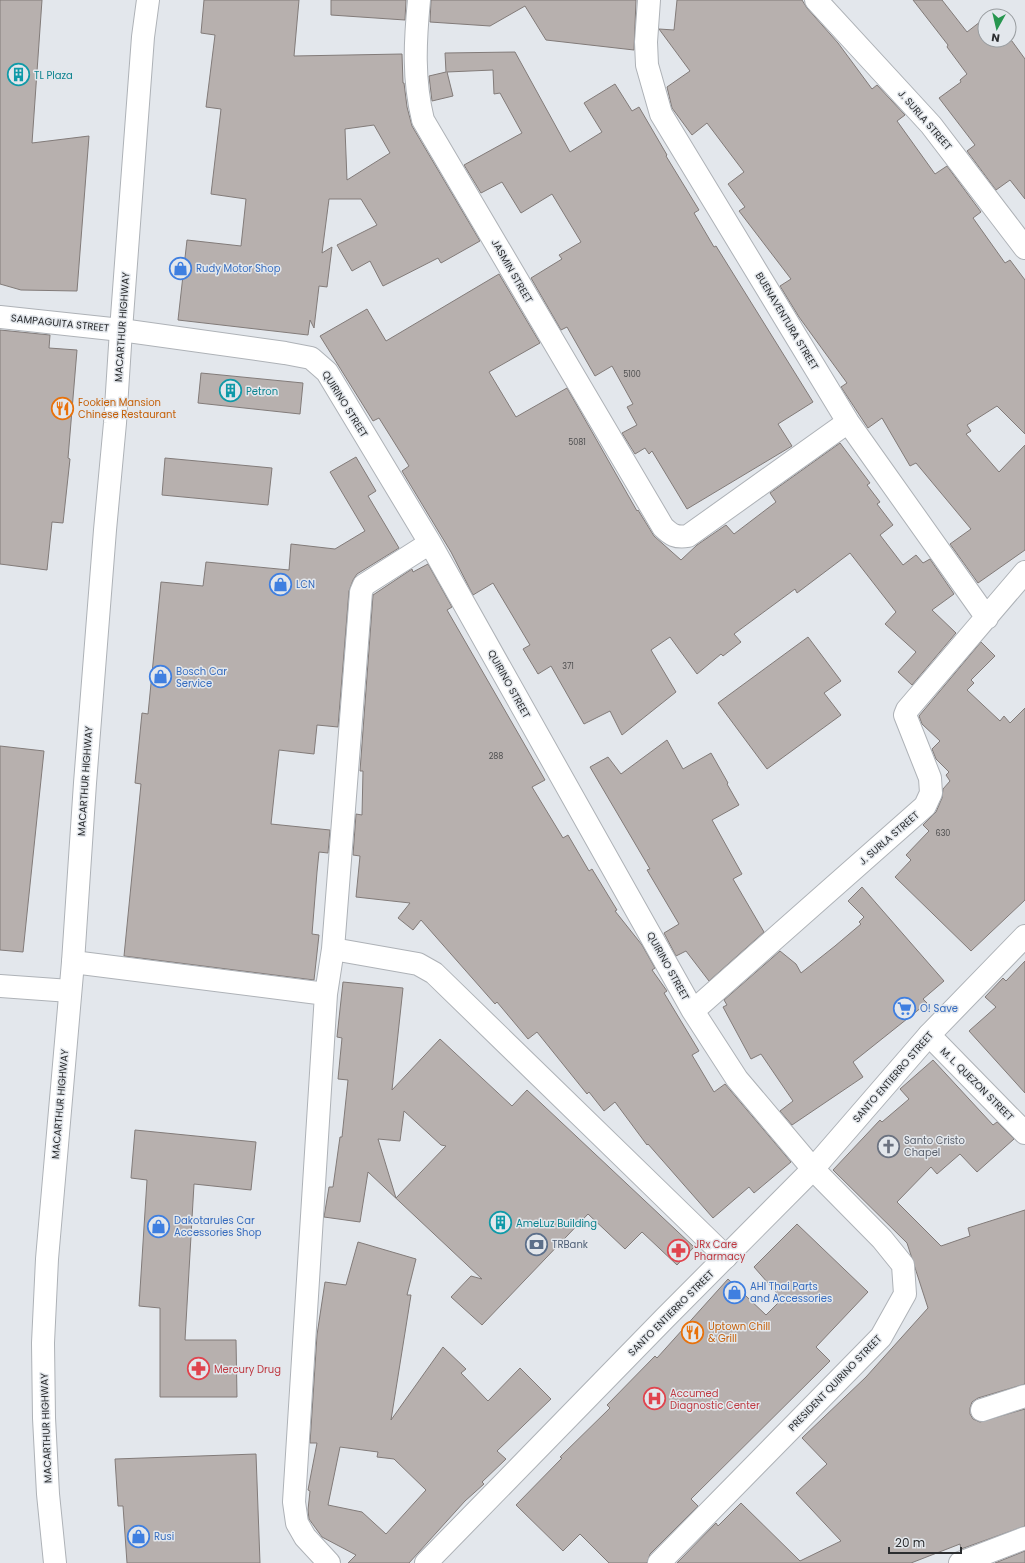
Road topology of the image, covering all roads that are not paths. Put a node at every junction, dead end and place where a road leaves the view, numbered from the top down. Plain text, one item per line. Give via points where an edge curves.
1 (148, 0) edge
2 (419, 0) edge
3 (649, 0) edge
4 (816, 0) edge
5 (1025, 248) edge
6 (0, 317) edge
7 (121, 330) junction
8 (848, 422) junction
9 (430, 543) junction
10 (1025, 572) edge
11 (987, 618) junction
12 (1025, 936) edge
13 (333, 949) junction
14 (73, 962) junction
15 (0, 986) edge
16 (70, 991) junction
17 (326, 994) junction
18 (693, 1011) junction
19 (929, 1035) junction
20 (1025, 1132) edge
21 (813, 1169) junction
22 (726, 1257) junction
23 (1025, 1396) edge
24 (982, 1410) dead end
25 (1025, 1538) edge
26 (55, 1563) edge
27 (329, 1563) edge
28 (426, 1563) edge
29 (659, 1563) edge
30 (960, 1563) edge

1 - 7 main road, MACARTHUR HIGHWAY
2 - 8 main road, JASMIN STREET via 414,43 417,96 423,120 663,527 673,536 688,536
3 - 8 main road, BUENAVENTURA STREET via 647,65 661,114
4 - 5 main road, J. SURLA STREET via 931,125
6 - 7 main road, SAMPAGUITA STREET
7 - 9 main road, QUIRINO STREET via 311,358 327,372
7 - 14 main road, MACARTHUR HIGHWAY
8 - 11 main road, BUENAVENTURA STREET
9 - 13 main road via 362,588
9 - 18 main road, QUIRINO STREET
10 - 11 main road, J. SURLA STREET
11 - 18 main road, J. SURLA STREET via 905,715 930,778 931,793 925,806
12 - 19 main road, SANTO ENTIERRO STREET
13 - 17 main road
13 - 22 main road via 418,964 434,973
14 - 16 main road, MACARTHUR HIGHWAY
14 - 17 main road
15 - 16 main road
16 - 26 main road, MACARTHUR HIGHWAY via 52,1188 43,1343 48,1494
17 - 27 main road via 294,1502 297,1523
18 - 21 main road, QUIRINO STREET via 737,1079
19 - 20 main road, M. L. QUEZON STREET
19 - 21 main road, SANTO ENTIERRO STREET
21 - 22 main road, SANTO ENTIERRO STREET
21 - 29 main road, PRESIDENT QUIRINO STREET via 903,1264 905,1294 881,1337
22 - 28 main road, SANTO ENTIERRO STREET
23 - 24 main road
25 - 30 main road

